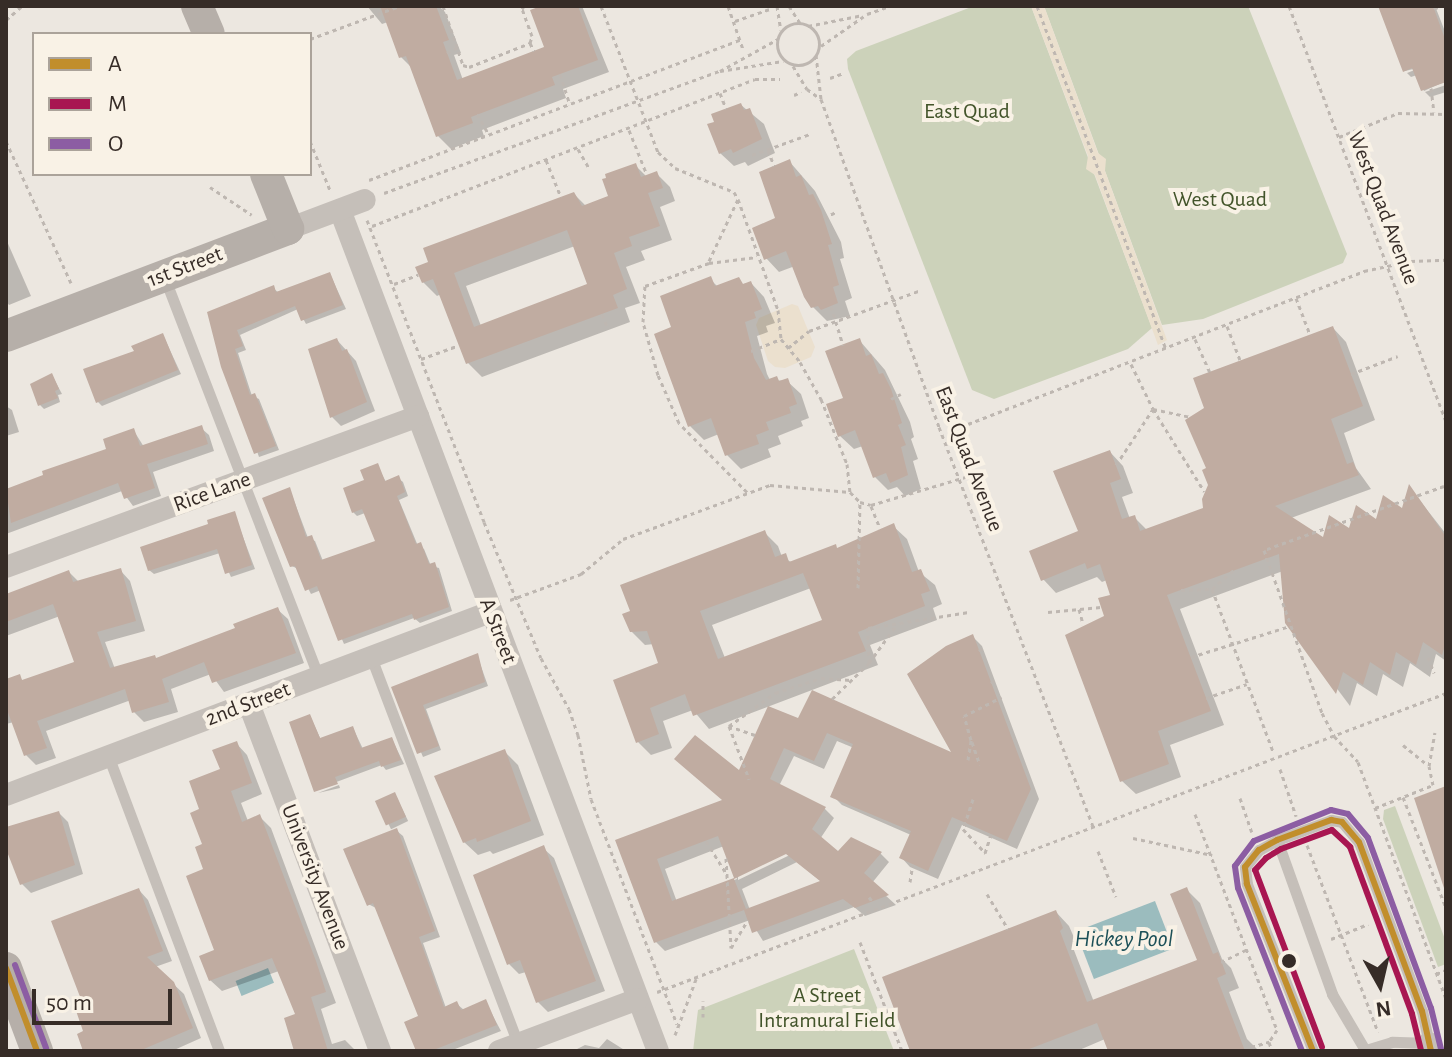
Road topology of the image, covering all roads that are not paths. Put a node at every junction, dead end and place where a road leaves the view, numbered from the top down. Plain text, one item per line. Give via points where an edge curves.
1 (197, 6) edge
2 (208, 32) edge
3 (267, 176) edge
4 (361, 192) road end
5 (336, 202) junction
6 (288, 229) junction
7 (164, 275) junction
8 (6, 336) edge
9 (418, 416) junction
10 (243, 480) junction
11 (6, 567) edge
12 (490, 612) junction
13 (371, 657) junction
14 (319, 678) junction
15 (249, 704) junction
16 (109, 758) junction
17 (6, 795) edge
18 (1277, 840) junction
19 (6, 968) edge
20 (638, 999) junction
21 (666, 1045) edge
22 (1430, 1047) edge
23 (509, 1048) edge
24 (37, 1051) edge
25 (219, 1051) edge
26 (380, 1051) edge
27 (1313, 1051) edge
28 (1364, 1051) edge

1 - 2 street
3 - 6 street
4 - 5 street, 1st Street
5 - 6 street, 1st Street
5 - 9 street, A Street
6 - 7 street, 1st Street
7 - 8 street, 1st Street
7 - 10 lane
9 - 10 street, Rice Lane
9 - 12 street, A Street
10 - 11 street, Rice Lane
10 - 14 lane
12 - 13 street, 2nd Street
12 - 20 street, A Street
13 - 14 street, 2nd Street
13 - 23 lane
14 - 15 street, 2nd Street
15 - 16 street, 2nd Street
15 - 26 street, University Avenue
16 - 17 street, 2nd Street
16 - 25 lane
18 - 22 lane via 1331,820 1352,830 1420,1007
18 - 27 lane via 1249,859 1245,876
18 - 28 lane via 1332,994
19 - 24 street
20 - 21 street, A Street
20 - 23 street
22 - 28 lane via 1392,1042

